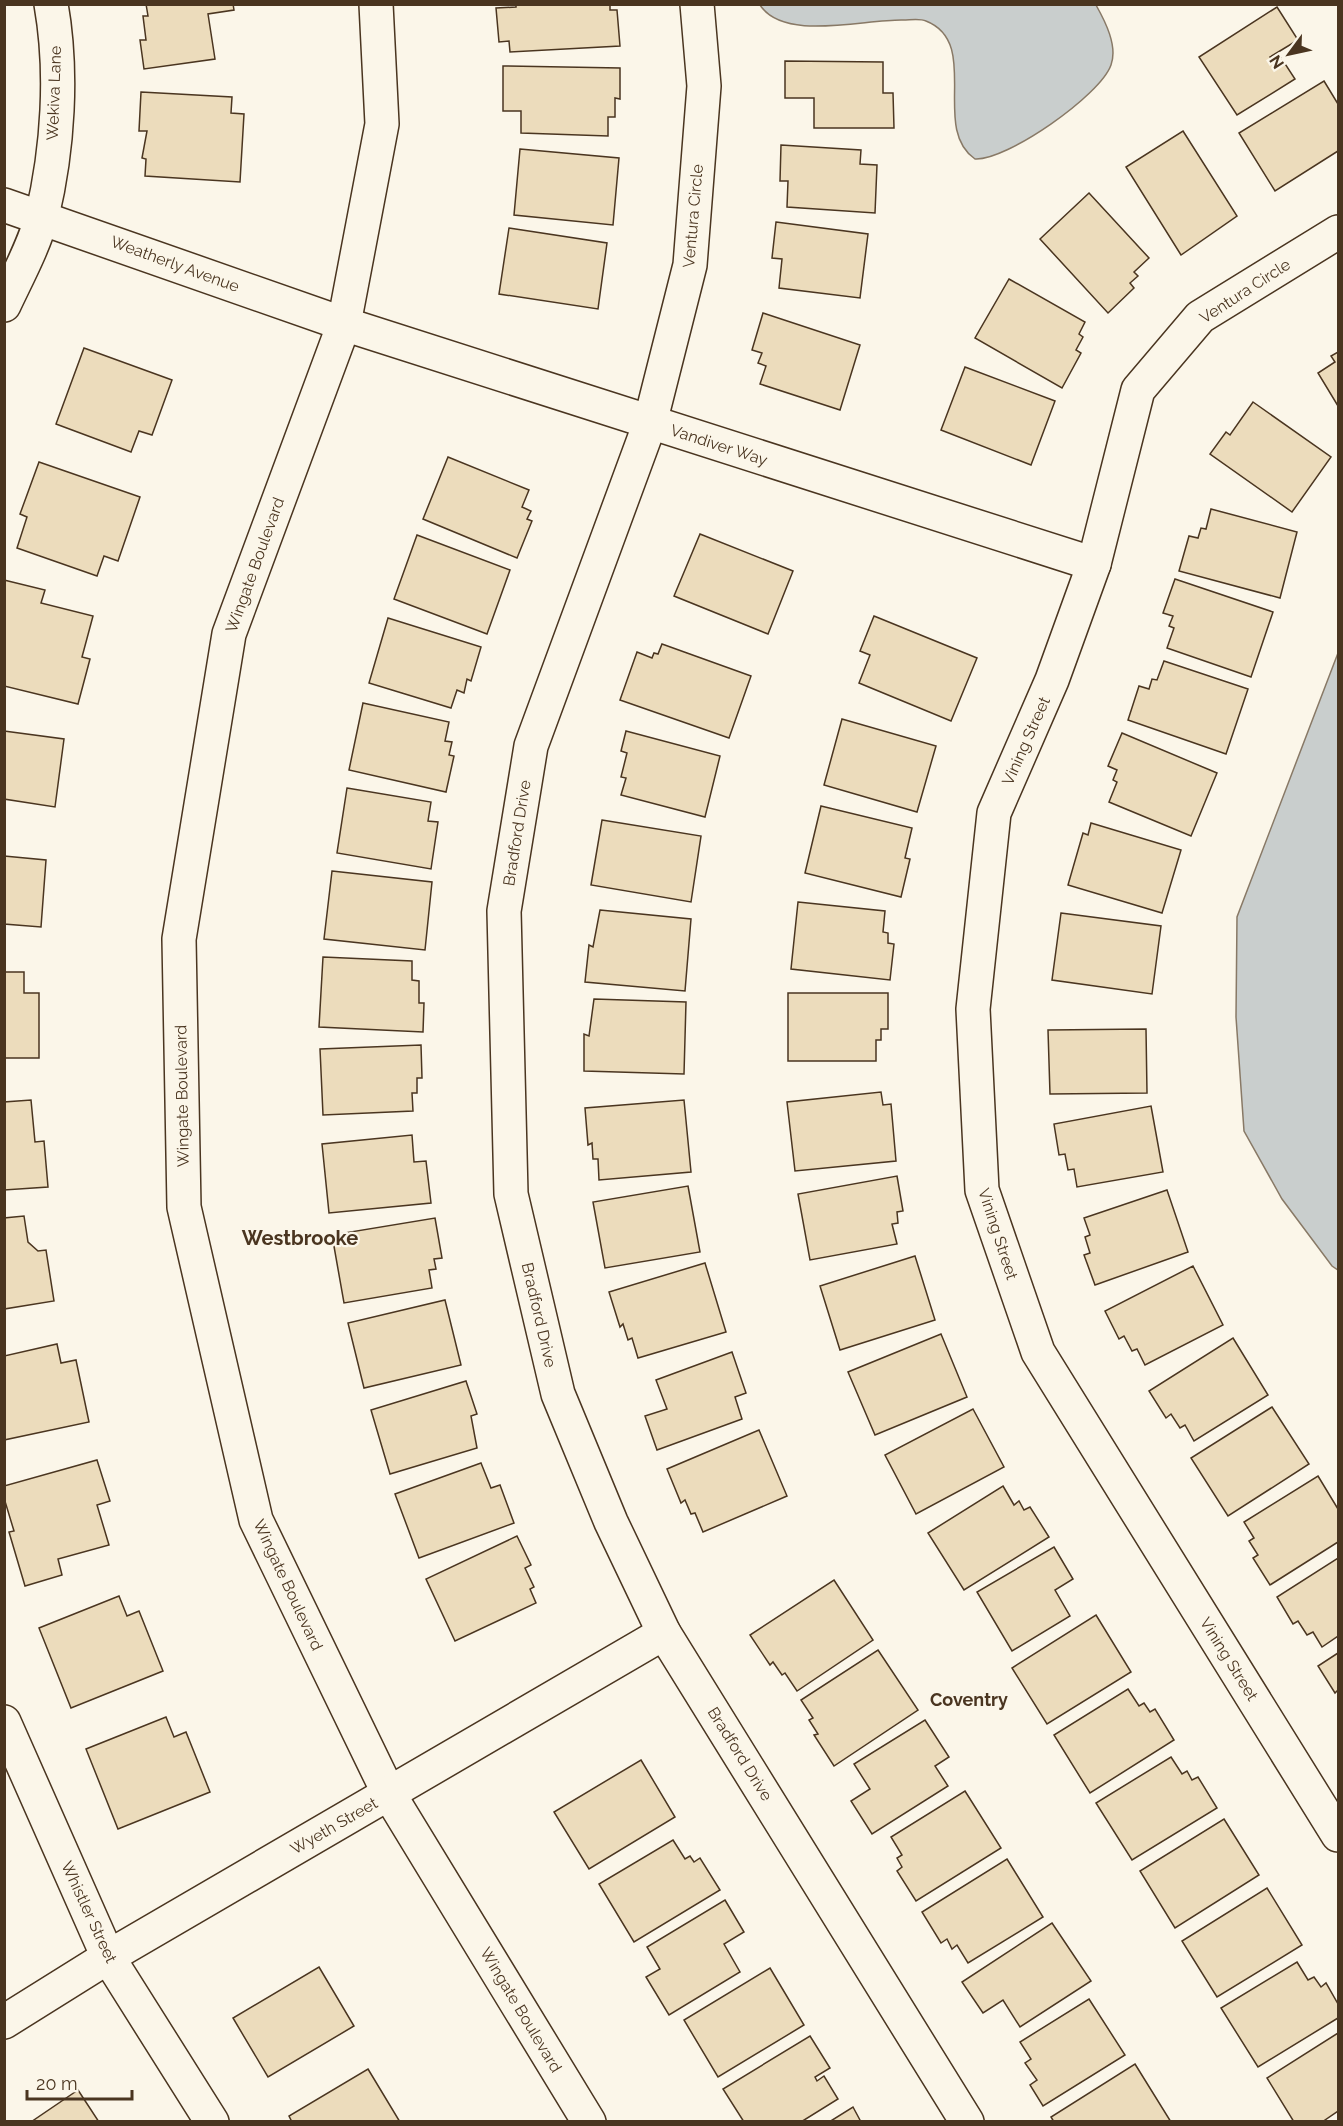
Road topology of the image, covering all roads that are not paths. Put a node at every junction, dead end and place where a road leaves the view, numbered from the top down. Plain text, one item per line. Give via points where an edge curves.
1 (51, 4) edge
2 (376, 4) edge
3 (697, 4) edge
4 (4, 206) edge
5 (41, 217) junction
6 (1338, 232) edge
7 (4, 305) edge
8 (344, 324) junction
9 (650, 423) junction
10 (1094, 564) junction
11 (664, 1633) junction
12 (4, 1722) edge
13 (389, 1794) junction
14 (1338, 1835) edge
15 (108, 1957) junction
16 (4, 2022) edge
17 (212, 2121) edge
18 (589, 2121) edge
19 (968, 2121) edge

1 - 5 street, Wekiva Lane via 56,30 56,126
2 - 8 street, Wingate Boulevard via 382,124
3 - 9 street, Ventura Circle via 704,86 690,265
4 - 5 street, Weatherly Avenue
5 - 7 street
5 - 8 street, Weatherly Avenue
6 - 10 street, Ventura Circle via 1200,317 1138,390
8 - 9 street, Vandiver Way
8 - 13 street, Wingate Boulevard via 229,634 179,939 184,1207 256,1520
9 - 10 street, Vandiver Way
9 - 11 street, Bradford Drive via 531,746 504,911 511,1194 558,1394 611,1522
10 - 14 street, Vining Street via 1052,680 994,813 973,1009 982,1190 1038,1352
11 - 13 street, Wyeth Street
11 - 19 street, Bradford Drive
12 - 15 street, Whistler Street
13 - 15 street, Wyeth Street
13 - 18 street, Wingate Boulevard
15 - 16 street, Wyeth Street
15 - 17 street, Whistler Street

